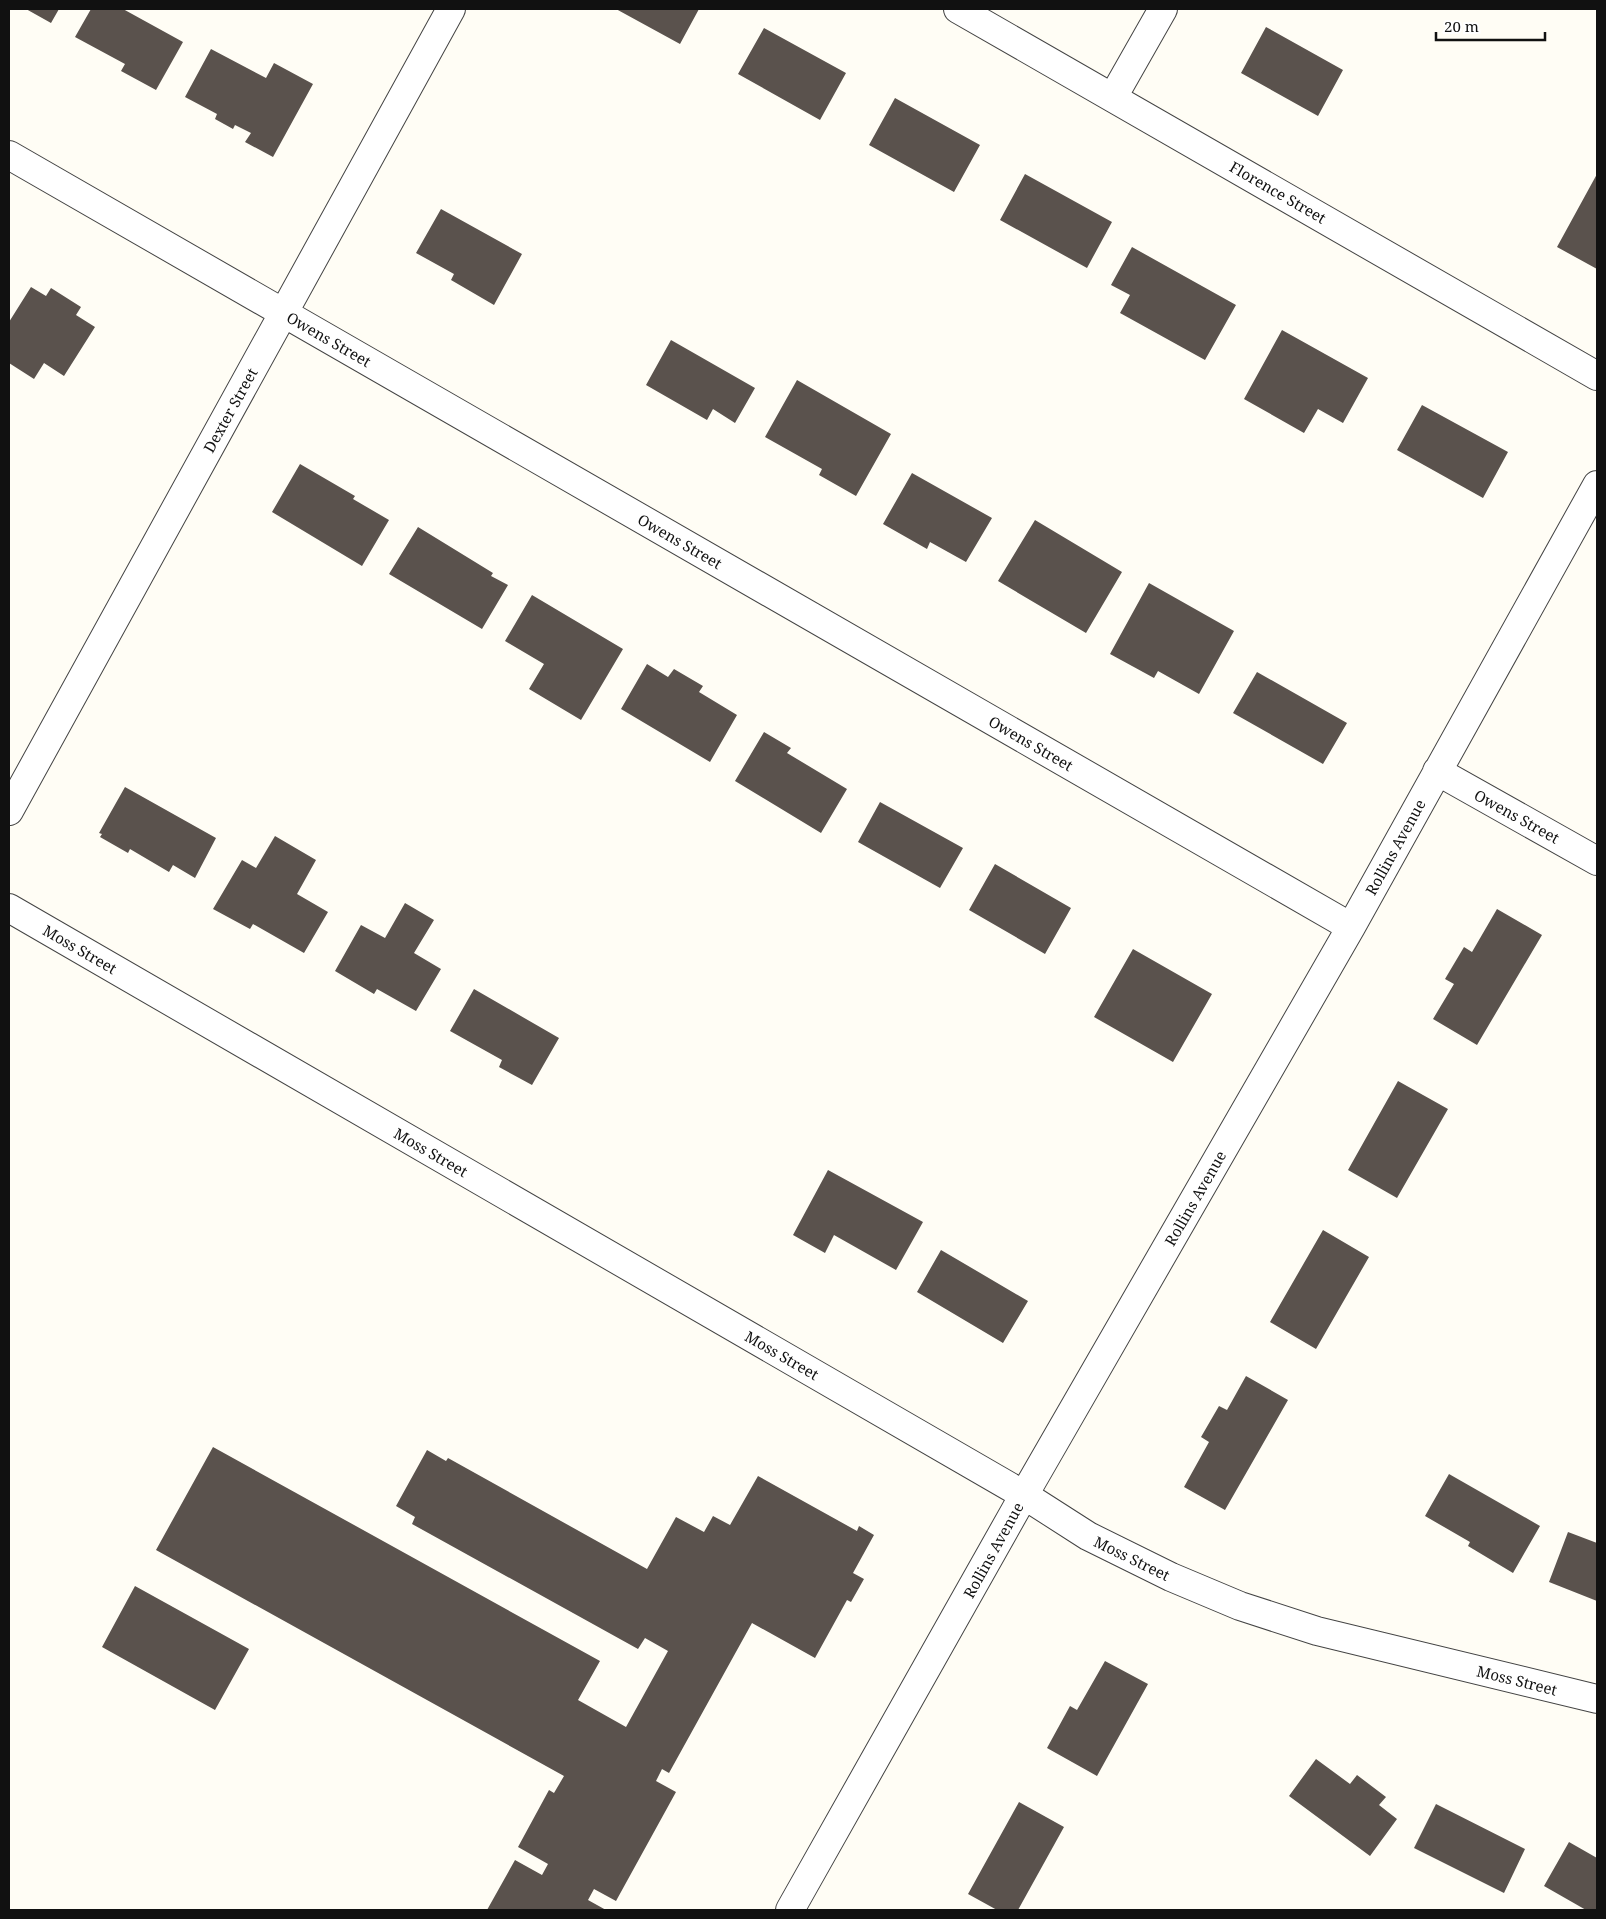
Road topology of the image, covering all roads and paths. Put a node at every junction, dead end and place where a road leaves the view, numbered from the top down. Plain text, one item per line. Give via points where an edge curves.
1 (451, 9) edge
2 (958, 9) edge
3 (1163, 9) edge
4 (1113, 97) junction
5 (9, 155) edge
6 (283, 313) junction
7 (1597, 376) edge
8 (1597, 485) edge
9 (1437, 771) junction
10 (9, 811) edge
11 (1597, 861) edge
12 (9, 908) edge
13 (1351, 927) junction
14 (1024, 1495) junction
15 (1597, 1699) edge
16 (790, 1910) edge

1 - 6 street, Dexter Street
2 - 4 street, Florence Street
3 - 4 street
4 - 7 street, Florence Street
5 - 6 street, Owens Street
6 - 10 street, Dexter Street
6 - 13 street, Owens Street
8 - 9 street, Rollins Avenue
9 - 11 street, Owens Street
9 - 13 street, Rollins Avenue
12 - 14 street, Moss Street
13 - 14 street, Rollins Avenue
14 - 15 street, Moss Street via 1088,1536 1171,1577 1240,1606 1317,1631
14 - 16 street, Rollins Avenue

